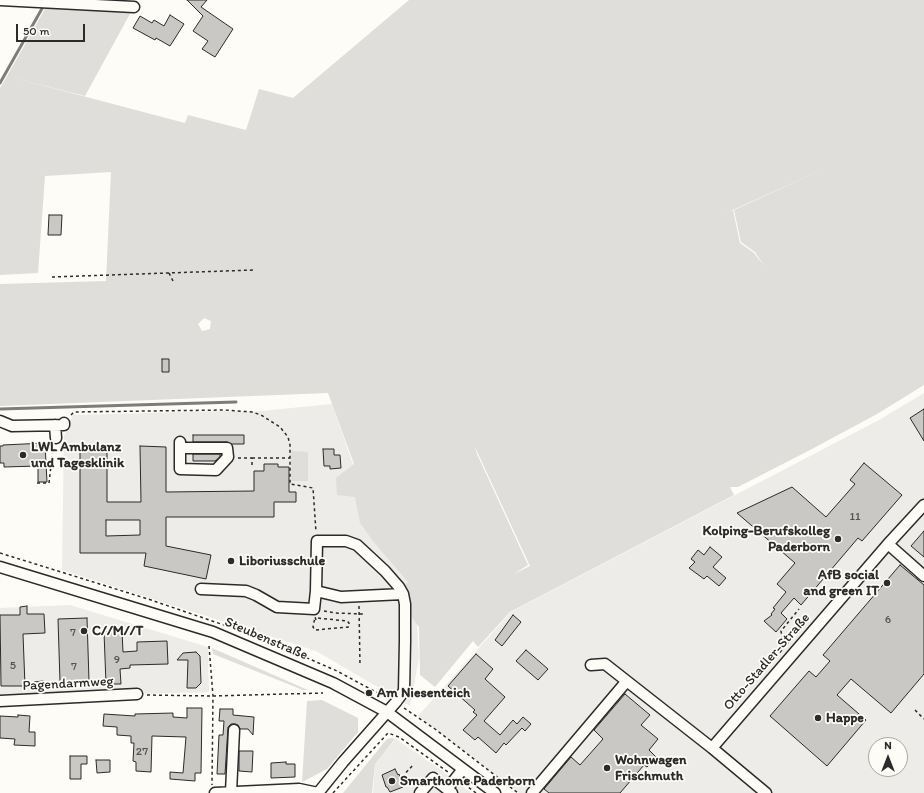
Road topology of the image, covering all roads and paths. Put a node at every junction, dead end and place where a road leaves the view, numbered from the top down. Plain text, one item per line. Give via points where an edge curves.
1 (0, 0) edge
2 (134, 7) dead end
3 (254, 270) dead end
4 (169, 273) junction
5 (52, 278) dead end
6 (173, 281) dead end
7 (0, 421) edge
8 (56, 438) joint
9 (228, 457) junction
10 (252, 458) junction
11 (290, 458) dead end
12 (252, 467) dead end
13 (37, 483) dead end
14 (924, 505) edge
15 (888, 544) junction
16 (0, 566) edge
17 (924, 576) edge
18 (201, 589) dead end
19 (316, 591) junction
20 (403, 594) junction
21 (314, 608) junction
22 (799, 609) dead end
23 (360, 614) junction
24 (364, 614) dead end
25 (809, 618) dead end
26 (313, 620) dead end
27 (316, 627) dead end
28 (315, 630) junction
29 (787, 644) junction
30 (209, 646) dead end
31 (776, 657) dead end
32 (591, 665) dead end
33 (360, 666) dead end
34 (626, 682) junction
35 (323, 693) dead end
36 (137, 694) joint
37 (213, 696) junction
38 (0, 701) edge
39 (396, 702) junction
40 (915, 710) dead end
41 (388, 712) junction
42 (924, 719) edge
43 (234, 730) dead end
44 (712, 748) junction
45 (413, 765) dead end
46 (463, 769) junction
47 (402, 777) dead end
48 (456, 777) junction
49 (213, 789) edge
50 (449, 791) edge
51 (231, 792) edge
52 (333, 793) edge
53 (420, 793) edge
54 (476, 793) edge
55 (495, 793) edge
56 (518, 793) edge
57 (532, 793) edge
58 (766, 793) edge

1 - 2 street
3 - 4 path
4 - 5 path
4 - 6 path
7 - 8 street via 12,426 60,424
8 - 13 path via 48,483
9 - 9 street via 216,470 180,469 180,445 228,448
9 - 10 path
10 - 11 path
10 - 12 path
14 - 15 street, Otto-Stadler-Straße
15 - 17 street
15 - 44 street, Otto-Stadler-Straße
16 - 41 street, Steubenstraße via 214,632 333,683
18 - 21 street via 246,591 277,607
19 - 20 street via 341,597
19 - 20 street via 317,541 357,545 380,566
19 - 21 street
20 - 39 street via 404,691
21 - 23 path via 335,613
21 - 28 path via 315,617 349,623 349,627
22 - 29 path via 781,631
23 - 24 path
23 - 33 path
25 - 29 path
26 - 28 path
27 - 28 path
29 - 31 path
30 - 37 path
32 - 34 street via 605,664
34 - 44 street
34 - 57 street
35 - 37 path
36 - 37 path
36 - 38 street, Pagendarmweg
37 - 49 path
39 - 41 street
39 - 56 path
40 - 42 path
41 - 46 street, Steubenstraße
41 - 51 street via 342,762 318,793 299,789
43 - 51 street
44 - 58 street
45 - 47 path
46 - 48 street
46 - 55 street, Steubenstraße
48 - 50 street
48 - 52 path via 399,737 388,733
48 - 54 path
49 - 51 street
50 - 53 street via 433,778

